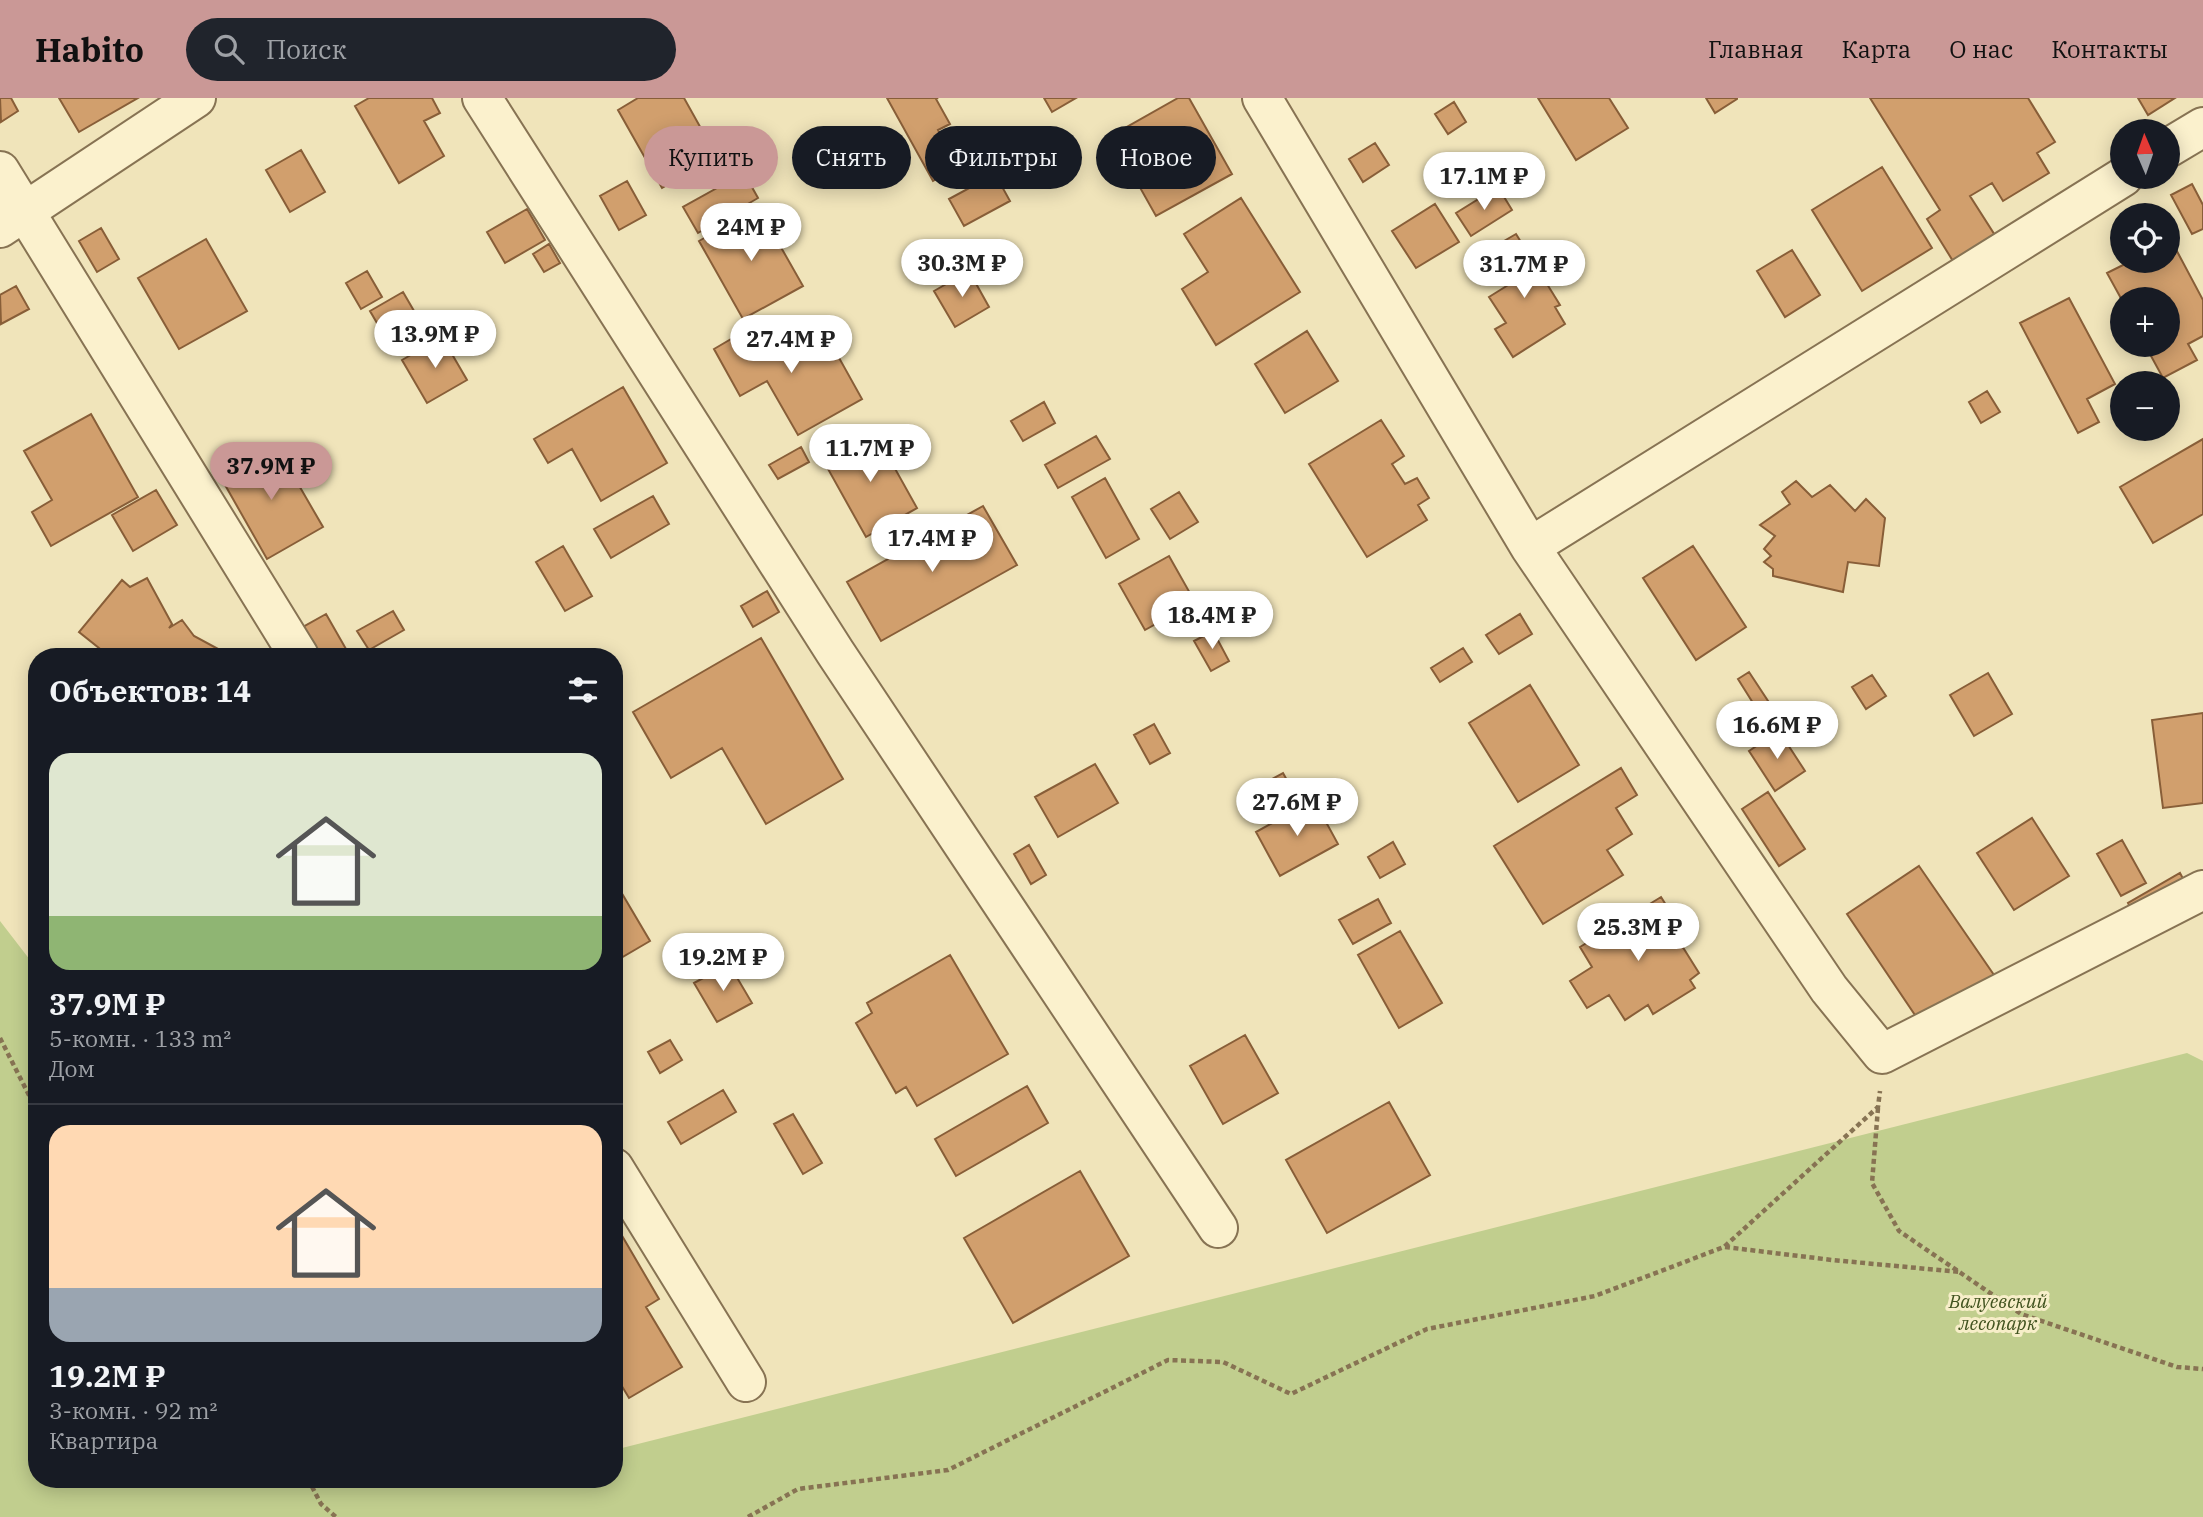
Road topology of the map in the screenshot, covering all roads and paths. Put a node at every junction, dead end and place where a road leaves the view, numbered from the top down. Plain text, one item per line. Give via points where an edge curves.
1 (196, 98) edge
2 (482, 98) edge
3 (1262, 98) edge
4 (2203, 127) edge
5 (2180, 141) edge
6 (0, 171) edge
7 (2110, 185) edge
8 (13, 221) edge
9 (1530, 547) junction
10 (294, 648) edge
11 (2203, 890) edge
12 (0, 1038) edge
13 (1882, 1054) junction
14 (28, 1093) edge
15 (1878, 1107) junction
16 (623, 1183) edge
17 (1218, 1228) dead end
18 (1724, 1247) junction
19 (1960, 1272) junction
20 (2203, 1370) edge
21 (746, 1382) dead end
22 (313, 1488) edge
23 (336, 1517) edge
24 (748, 1517) edge

1 - 8 street
2 - 17 street via 843,663
3 - 9 street
4 - 5 street
6 - 8 street
7 - 9 street
8 - 10 street
9 - 13 street via 1829,989
11 - 13 street
12 - 14 path
13 - 15 path
15 - 18 path
15 - 19 path via 1872,1183 1899,1231
16 - 21 street
18 - 19 path
18 - 24 path via 1595,1296 1427,1329 1291,1394 1223,1362 1168,1360 948,1470 799,1489
19 - 20 path via 2021,1314 2177,1367
22 - 23 path via 321,1504

